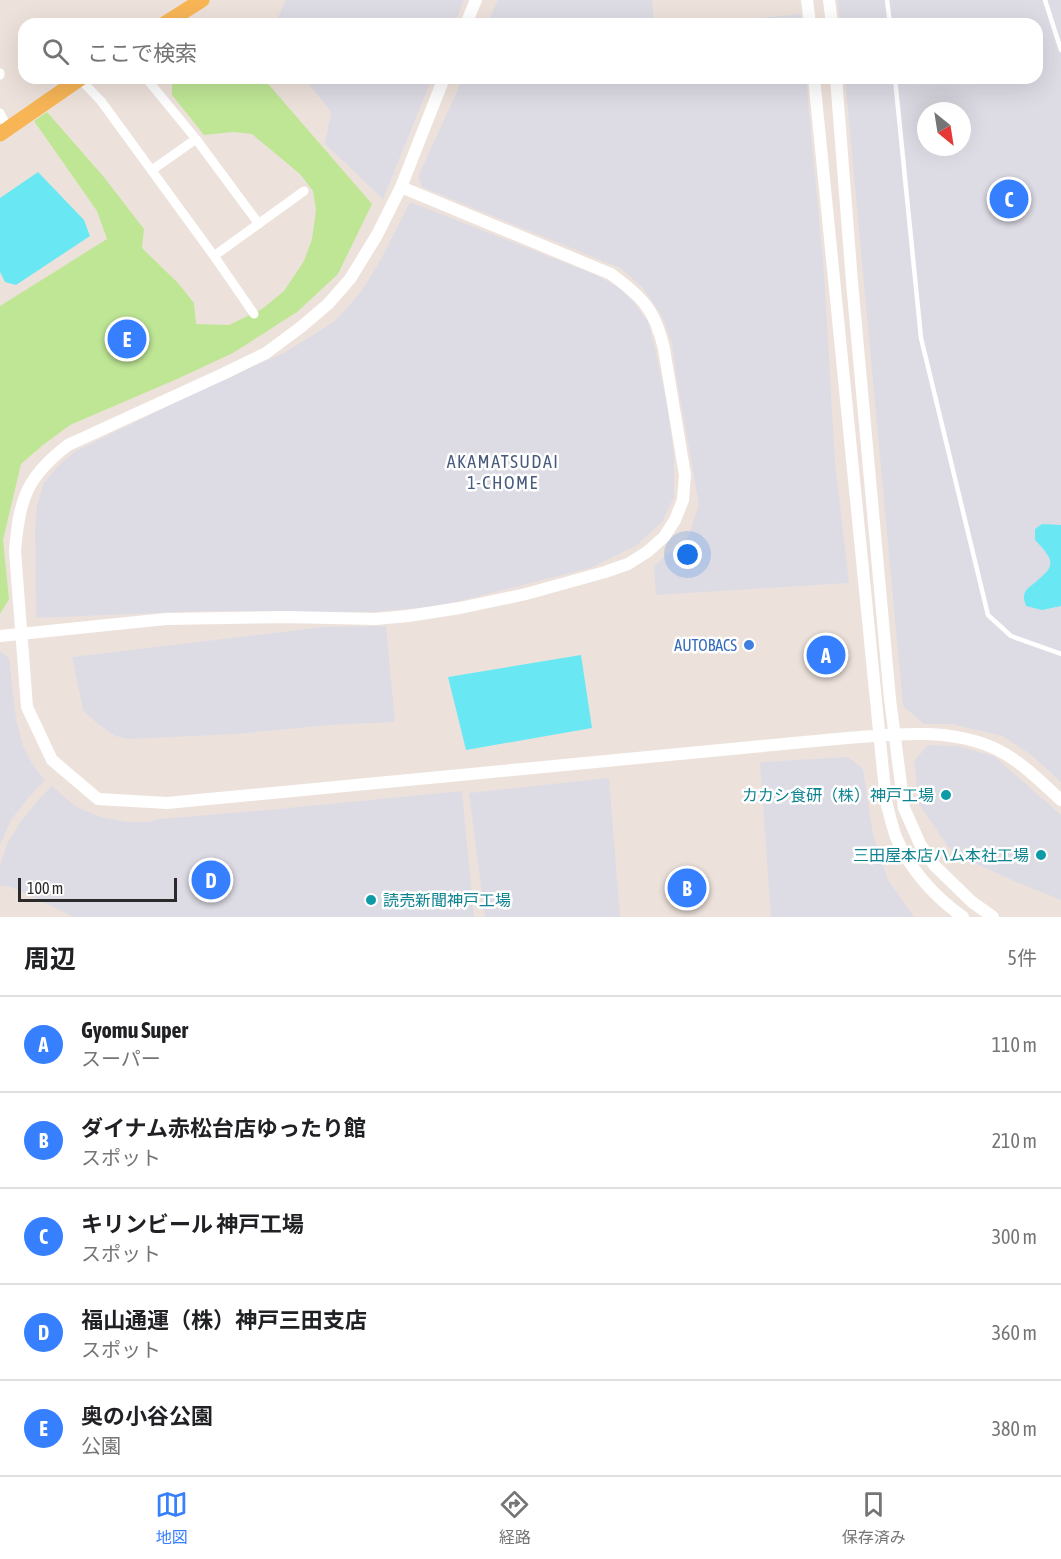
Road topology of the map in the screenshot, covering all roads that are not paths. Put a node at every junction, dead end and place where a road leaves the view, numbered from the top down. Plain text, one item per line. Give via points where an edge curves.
1 (202, 0) edge
2 (476, 0) edge
3 (807, 0) edge
4 (829, 0) edge
5 (887, 0) edge
6 (1045, 0) edge
7 (174, 18) edge
8 (468, 18) edge
9 (809, 18) edge
10 (831, 18) edge
11 (889, 18) edge
12 (1061, 50) edge
13 (71, 84) edge
14 (85, 84) edge
15 (151, 84) edge
16 (442, 84) edge
17 (815, 84) edge
18 (836, 84) edge
19 (896, 84) edge
20 (0, 113) edge
21 (4, 131) edge
22 (196, 139) junction
23 (152, 171) junction
24 (401, 187) junction
25 (304, 190) dead end
26 (259, 224) junction
27 (214, 256) junction
28 (254, 314) dead end
29 (21, 634) junction
30 (0, 636) edge
31 (1061, 654) edge
32 (894, 735) junction
33 (879, 736) junction
34 (1061, 800) edge
35 (963, 917) edge
36 (993, 917) edge

1 - 7 main road
2 - 8 street
3 - 9 street
4 - 10 street
5 - 11 lane
6 - 12 lane
13 - 21 main road
14 - 23 street
15 - 22 street
16 - 24 street
17 - 33 street
18 - 32 street
19 - 31 lane via 921,338 988,615 1011,636
20 - 21 street
22 - 23 street
22 - 26 street
23 - 27 street
24 - 29 street via 350,279 302,327 266,353 68,445 32,480 16,529
24 - 29 street via 611,274 636,292 650,309 660,328 685,475 683,500 664,537 628,564 526,594 460,608 375,619 166,619
25 - 26 street
26 - 27 street
27 - 28 street
29 - 30 street
29 - 33 street via 27,707 52,760 98,798 167,803
32 - 33 street
32 - 34 street via 946,736 996,749
32 - 36 street via 904,808 920,844 935,866
33 - 35 street via 886,801 897,838 917,874

